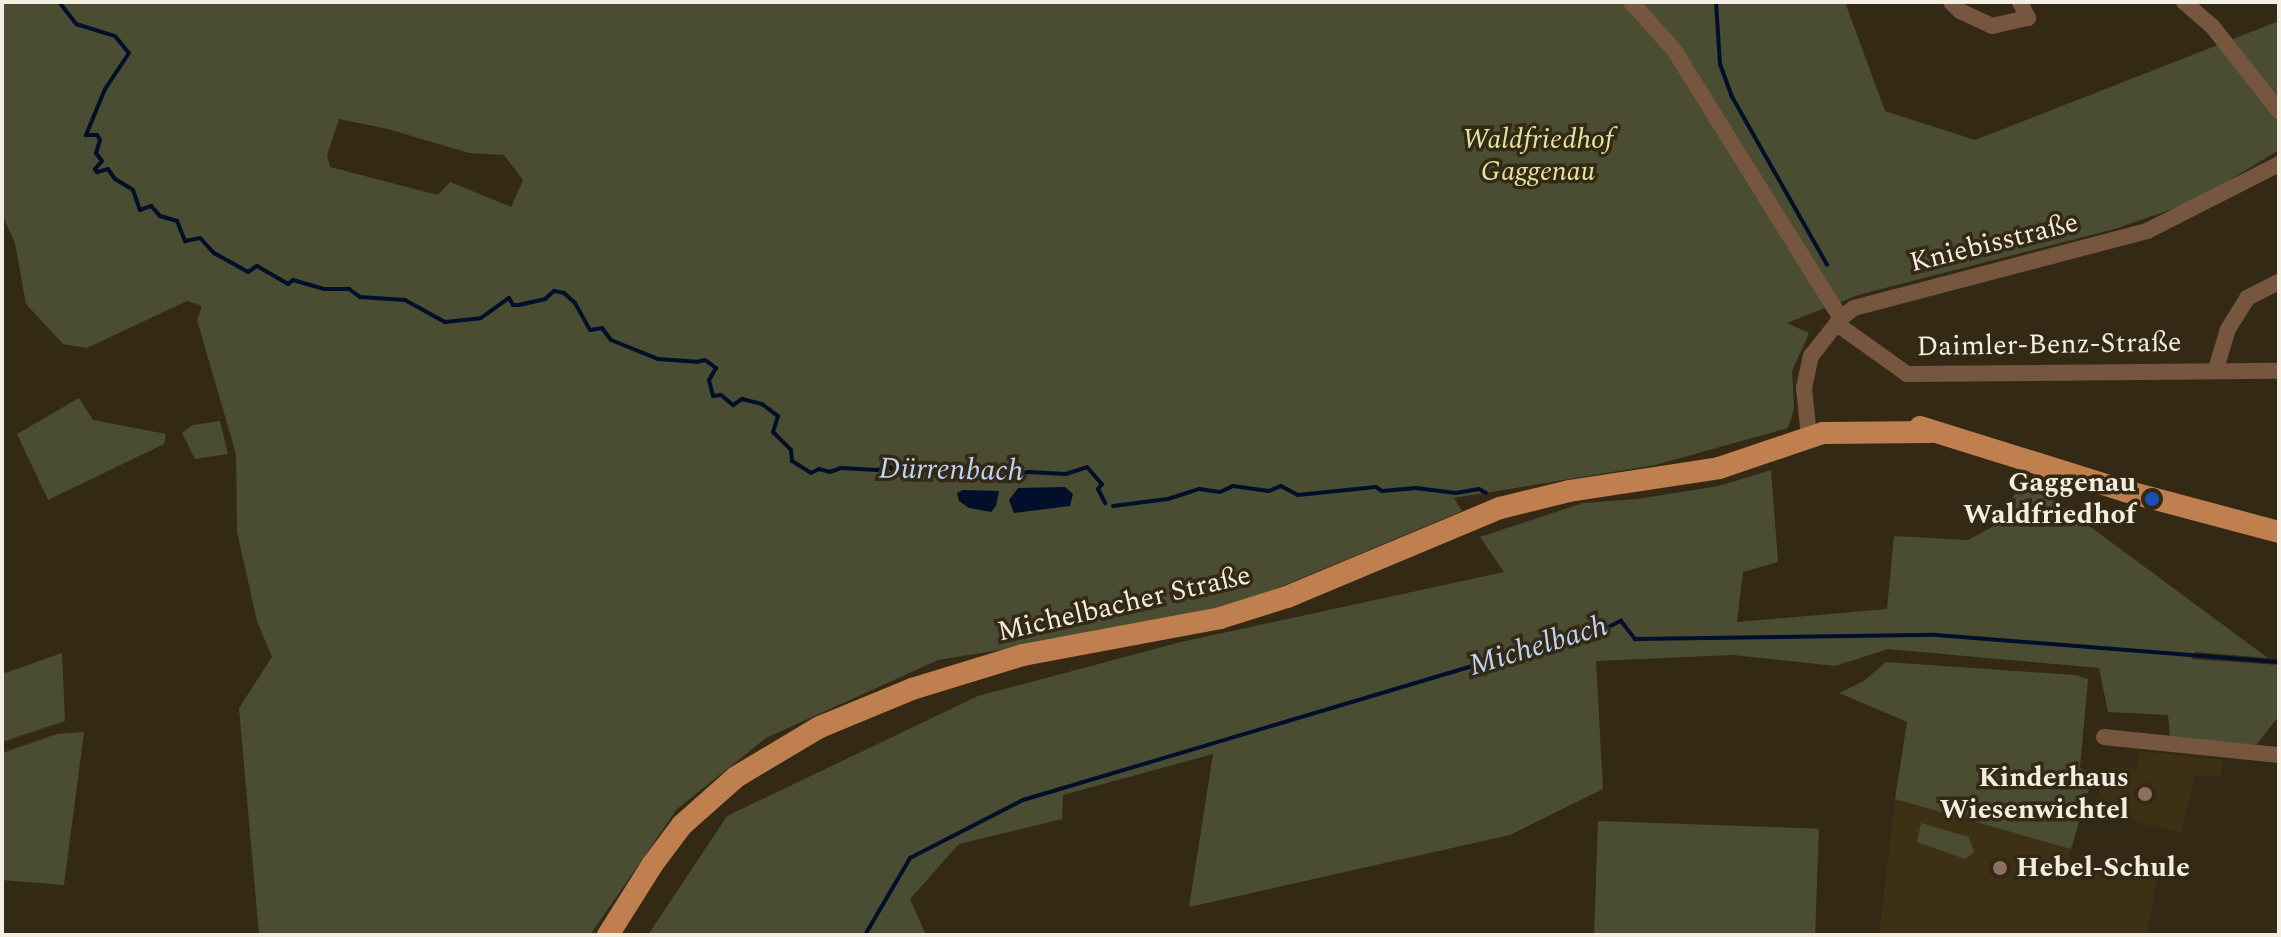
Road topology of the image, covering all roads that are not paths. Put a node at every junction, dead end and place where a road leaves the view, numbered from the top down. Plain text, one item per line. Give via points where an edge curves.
1 (1631, 2) edge
2 (1951, 2) edge
3 (2020, 2) edge
4 (2184, 2) edge
5 (2279, 111) edge
6 (2279, 164) edge
7 (2279, 282) edge
8 (1839, 321) junction
9 (2216, 369) junction
10 (2279, 371) edge
11 (1816, 435) junction
12 (2279, 532) edge
13 (2104, 737) dead end
14 (2279, 755) edge
15 (608, 935) edge

1 - 8 street via 1674,50
2 - 3 street via 1992,26 2028,18
4 - 5 street via 2212,26
6 - 8 street, Kniebisstraße via 2147,231 1874,301
7 - 9 street via 2247,298 2228,329
8 - 9 street, Daimler-Benz-Straße via 1907,374
8 - 11 street, Kniebisstraße via 1819,343 1807,369 1804,388
9 - 10 street, Daimler-Benz-Straße
11 - 12 main road, Michelbacher Straße via 1837,423 1907,419 1930,432
11 - 15 main road, Michelbacher Straße via 1719,468 1569,491 1500,508 1287,597 1220,618 1023,655 820,727 736,777 682,825
13 - 14 street

